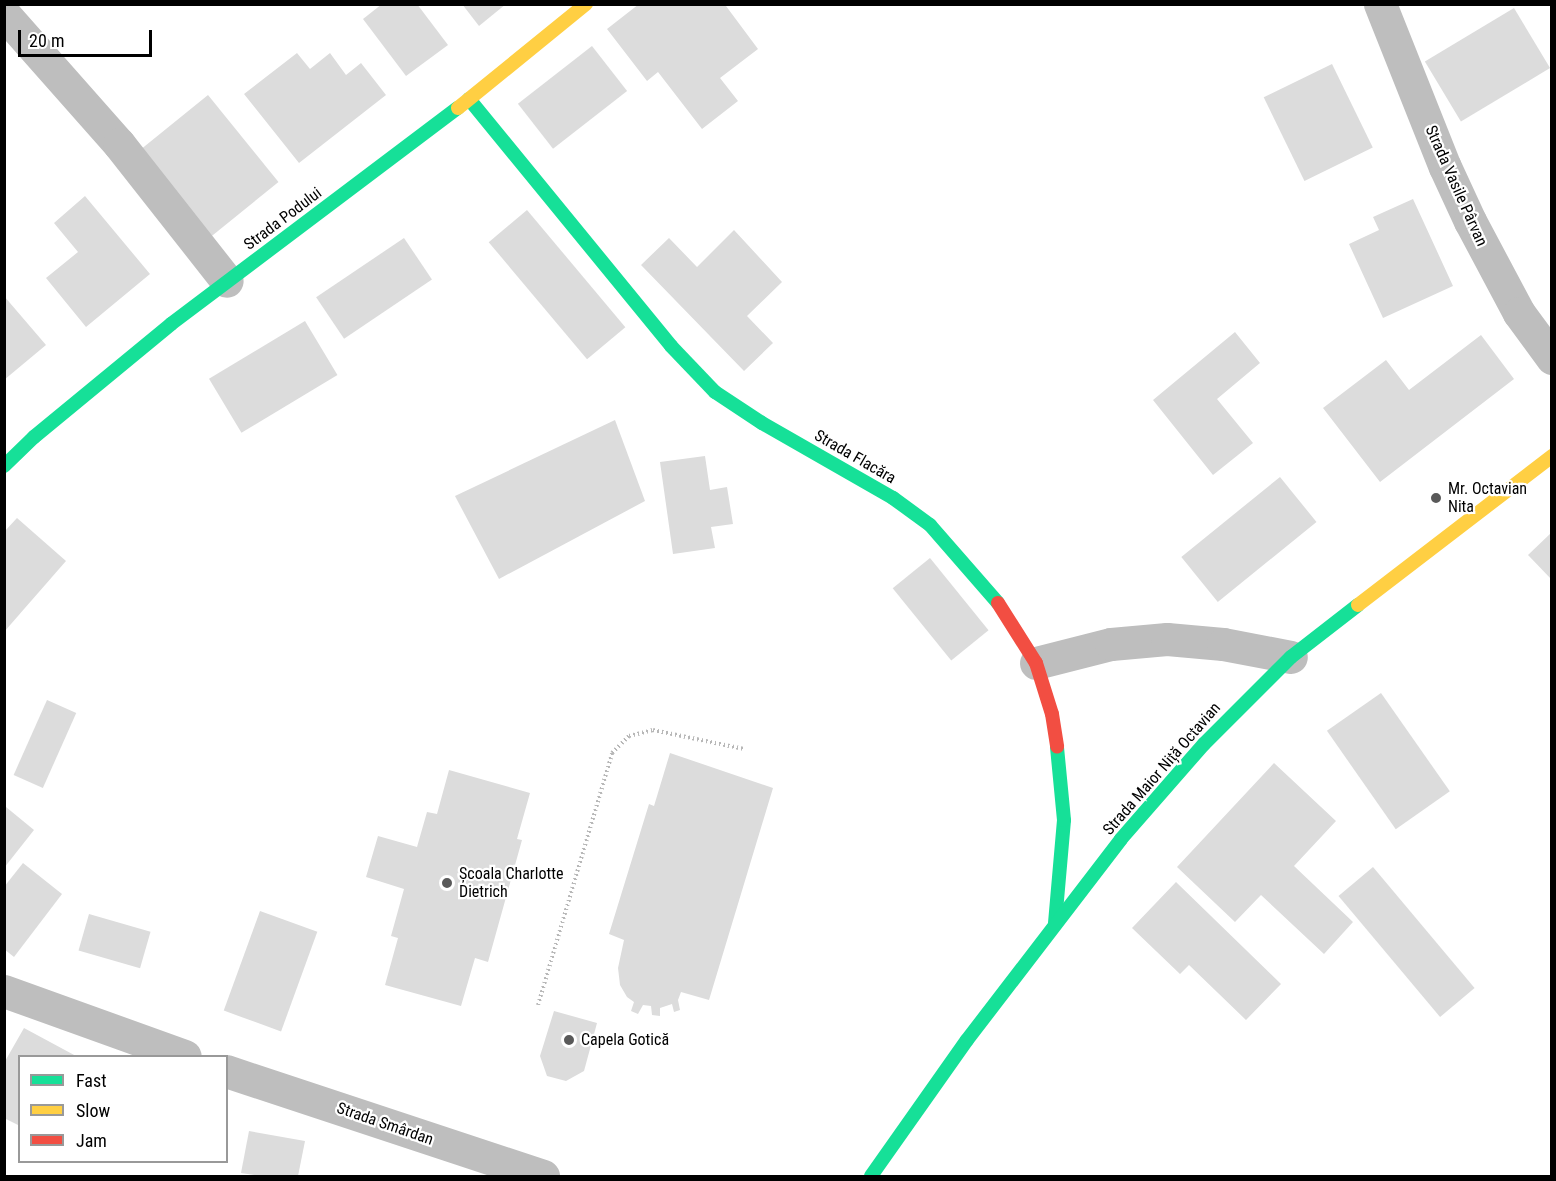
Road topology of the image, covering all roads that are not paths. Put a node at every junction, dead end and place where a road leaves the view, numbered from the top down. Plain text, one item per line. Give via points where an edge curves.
1 (586, 4) edge
2 (1380, 4) edge
3 (4, 14) edge
4 (469, 99) junction
5 (227, 281) junction
6 (1551, 358) edge
7 (1551, 456) edge
8 (4, 466) edge
9 (1291, 657) junction
10 (1036, 663) junction
11 (1055, 923) junction
12 (4, 991) edge
13 (182, 1055) edge
14 (228, 1072) edge
15 (543, 1176) edge
16 (871, 1176) edge

1 - 4 street, Strada Podului
2 - 6 street, Strada Vasile Pârvan via 1470,221 1520,313
3 - 5 street via 119,144
4 - 5 street, Strada Podului
4 - 10 street, Strada Flacăra via 670,346 715,392 893,498 930,525 991,591
5 - 8 street, Strada Podului via 43,429
7 - 9 street, Strada Maior Niță Octavian
9 - 10 street via 1167,639 1111,644
9 - 11 street, Strada Maior Niță Octavian via 1204,744 1121,839
10 - 11 street, Strada Flacăra via 1052,714 1064,820
11 - 16 street, Strada Maior Niță Octavian
12 - 13 street
14 - 15 street, Strada Smârdan

